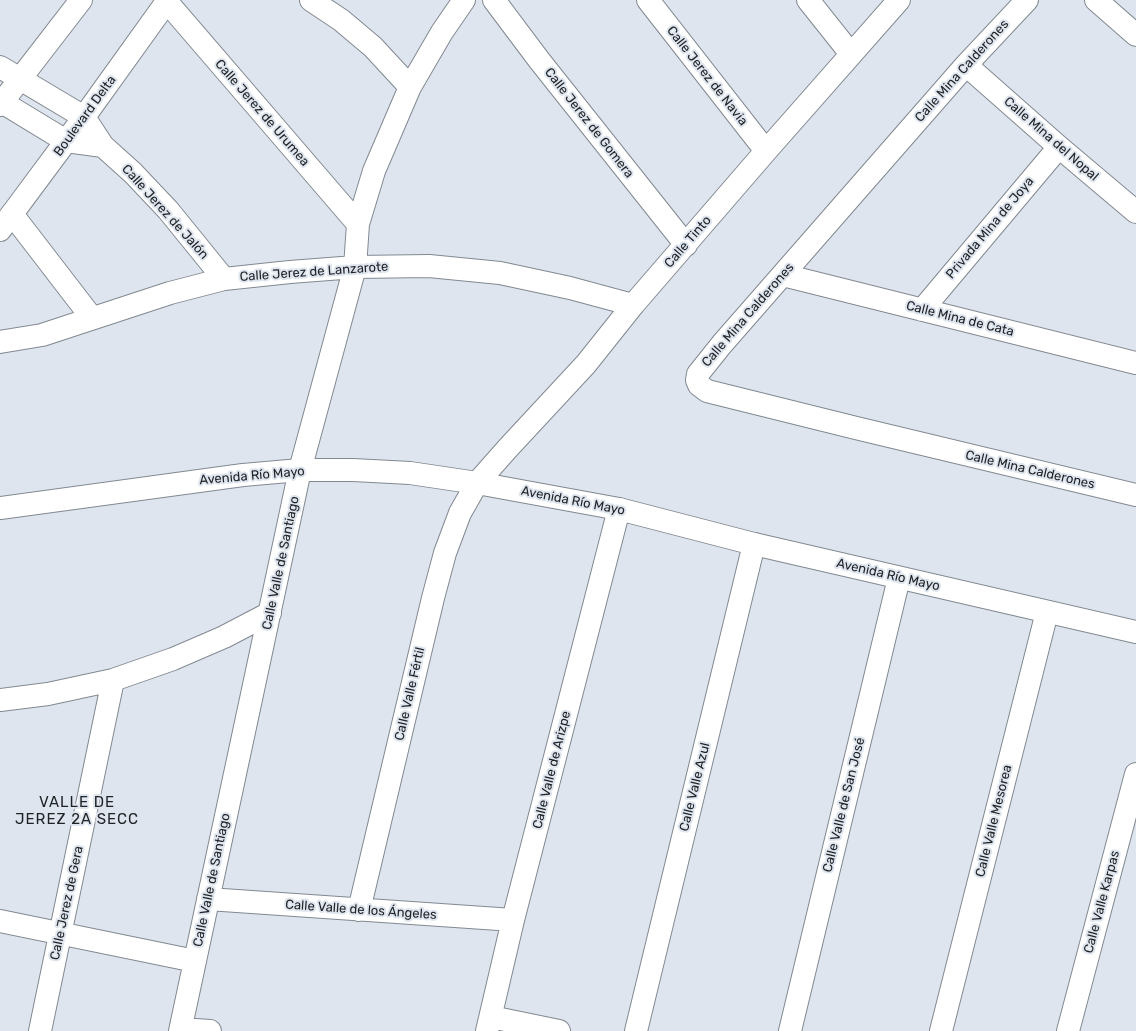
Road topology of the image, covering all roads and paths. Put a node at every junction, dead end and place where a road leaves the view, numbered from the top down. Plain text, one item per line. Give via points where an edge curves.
1 (81, 0) edge
2 (311, 0) edge
3 (464, 0) edge
4 (494, 0) edge
5 (648, 0) edge
6 (808, 0) edge
7 (900, 0) edge
8 (1027, 0) edge
9 (1096, 0) edge
10 (168, 1) edge
11 (1136, 35) edge
12 (851, 54) junction
13 (966, 64) junction
14 (0, 67) edge
15 (20, 79) junction
16 (410, 87) junction
17 (1, 103) edge
18 (84, 117) junction
19 (66, 141) junction
20 (104, 146) junction
21 (1059, 147) junction
22 (766, 151) junction
23 (1136, 212) edge
24 (6, 222) edge
25 (358, 224) junction
26 (686, 245) junction
27 (355, 267) junction
28 (783, 275) junction
29 (224, 279) junction
30 (634, 305) junction
31 (922, 310) junction
32 (92, 318) junction
33 (0, 342) edge
34 (1136, 363) edge
35 (300, 470) junction
36 (477, 483) junction
37 (1136, 495) edge
38 (0, 508) edge
39 (619, 509) junction
40 (754, 544) junction
41 (899, 578) junction
42 (1047, 612) junction
43 (270, 613) junction
44 (1136, 632) edge
45 (113, 680) junction
46 (0, 700) edge
47 (1136, 774) edge
48 (208, 899) junction
49 (358, 910) junction
50 (513, 920) junction
51 (0, 921) edge
52 (61, 934) junction
53 (195, 961) junction
54 (489, 1024) edge
55 (181, 1030) edge
56 (40, 1031) edge
57 (210, 1031) edge
58 (559, 1031) edge
59 (636, 1031) edge
60 (790, 1031) edge
61 (942, 1031) edge
62 (1068, 1031) edge

1 - 15 street
2 - 16 street via 341,20 373,47
3 - 16 street, Calle Valle de Santiago
4 - 26 street, Calle Jerez de Gomera
5 - 22 street, Calle Jerez de Navia
6 - 12 street
7 - 12 street, Calle Tinto
8 - 13 street, Calle Mina Calderones
9 - 11 street
10 - 18 street, Boulevard Delta
10 - 25 street, Calle Jerez de Urumea
12 - 22 street, Calle Tinto
13 - 21 street, Calle Mina del Nopal
13 - 28 street, Calle Mina Calderones
14 - 15 street
15 - 17 street
15 - 18 street
16 - 25 street, Calle Valle de Santiago via 374,171
17 - 19 street
18 - 19 street, Boulevard Delta
18 - 20 street, Calle Jerez de Jalón
19 - 20 street
19 - 24 street, Boulevard Delta
20 - 29 street, Calle Jerez de Jalón via 168,210
21 - 23 street, Calle Mina del Nopal
21 - 31 street, Privada Mina de Joya
22 - 26 street, Calle Tinto
24 - 32 street
25 - 27 street, Calle Valle de Santiago
26 - 30 street, Calle Tinto
27 - 29 street, Calle Jerez de Lanzarote
27 - 30 street, Calle Jerez de Lanzarote via 430,266 500,273
27 - 35 street, Calle Valle de Santiago
28 - 31 street, Calle Mina de Cata
28 - 37 street, Calle Mina Calderones via 698,374 698,385 702,389
29 - 32 street, Calle Jerez de Lanzarote
30 - 36 street, Calle Tinto via 586,364
31 - 34 street, Calle Mina de Cata
32 - 33 street, Calle Jerez de Lanzarote via 42,334
35 - 36 street, Avenida Río Mayo via 410,473
35 - 38 street, Avenida Río Mayo via 196,481
35 - 43 street, Calle Valle de Santiago
36 - 39 street, Avenida Río Mayo
36 - 49 street, Calle Valle Fértil via 460,513 445,553
39 - 40 street, Avenida Río Mayo
39 - 50 street, Calle Valle de Arizpe
40 - 41 street, Avenida Río Mayo
40 - 59 street, Calle Valle Azul
41 - 42 street, Avenida Río Mayo
41 - 60 street, Calle Valle de San José
42 - 44 street, Avenida Río Mayo
42 - 61 street, Calle Valle Mesorea
43 - 45 street via 224,638
43 - 48 street, Calle Valle de Santiago
45 - 46 street via 48,694
45 - 52 street, Calle Jerez de Gera
47 - 62 street, Calle Valle Karpas
48 - 49 street, Calle Valle de los Ángeles
48 - 53 street, Calle Valle de Santiago
49 - 50 street, Calle Valle de los Ángeles
50 - 54 street, Calle Valle de Arizpe
51 - 52 street
52 - 53 street
52 - 56 street, Calle Jerez de Gera
53 - 55 street, Calle Valle de Santiago
54 - 58 street
55 - 57 street

